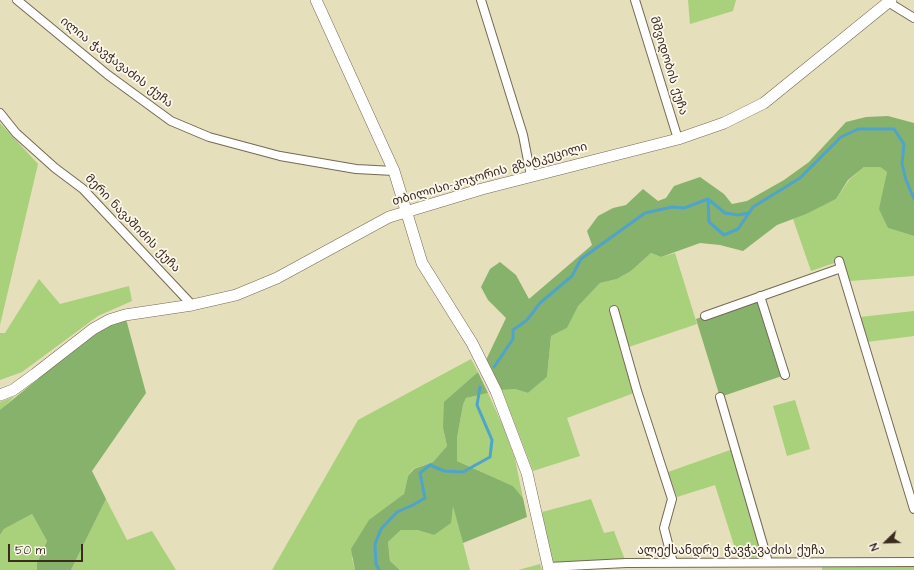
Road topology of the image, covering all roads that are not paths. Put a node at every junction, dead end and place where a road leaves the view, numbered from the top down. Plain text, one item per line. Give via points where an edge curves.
1 (17, 0) edge
2 (316, 0) edge
3 (481, 0) edge
4 (635, 0) edge
5 (889, 1) edge
6 (914, 18) edge
7 (0, 113) edge
8 (678, 139) junction
9 (394, 171) junction
10 (531, 176) junction
11 (407, 212) junction
12 (760, 296) junction
13 (192, 305) junction
14 (614, 310) dead end
15 (705, 316) dead end
16 (785, 375) dead end
17 (0, 395) edge
18 (720, 397) dead end
19 (914, 509) edge
20 (768, 562) junction
21 (914, 562) edge
22 (673, 563) junction
23 (686, 567) edge
24 (549, 569) edge

1 - 9 street, ილია ჭავჭავაძის ქუჩა via 108,75 171,121 209,137 280,156
2 - 9 main road
3 - 10 street via 522,135
4 - 8 street, მშვიდობის ქუჩა
5 - 6 street
5 - 8 main road, თბილისი-კოჯორის გზატკეცილი via 764,103 724,123
7 - 13 street, მერი ნავაშიძის ქუჩა via 16,133 55,168 84,189
8 - 10 main road, თბილისი-კოჯორის გზატკეცილი
9 - 11 main road
10 - 11 main road, თბილისი-კოჯორის გზატკეცილი
11 - 13 main road, თბილისი-კოჯორის გზატკეცილი via 370,226 263,286
11 - 24 main road via 422,263 472,343 496,391 527,473
12 - 15 street
12 - 16 street
12 - 19 street via 840,265
13 - 17 main road, თბილისი-კოჯორის გზატკეცილი via 125,315 109,320 86,333 13,390
14 - 22 street via 672,498 664,528
18 - 20 street
20 - 21 street, ალექსანდრე ჭავჭავაძის ქუჩა
20 - 23 street, ალექსანდრე ჭავჭავაძის ქუჩა
22 - 23 street, ალექსანდრე ჭავჭავაძის ქუჩა
22 - 24 street, ალექსანდრე ჭავჭავაძის ქუჩა via 626,563

